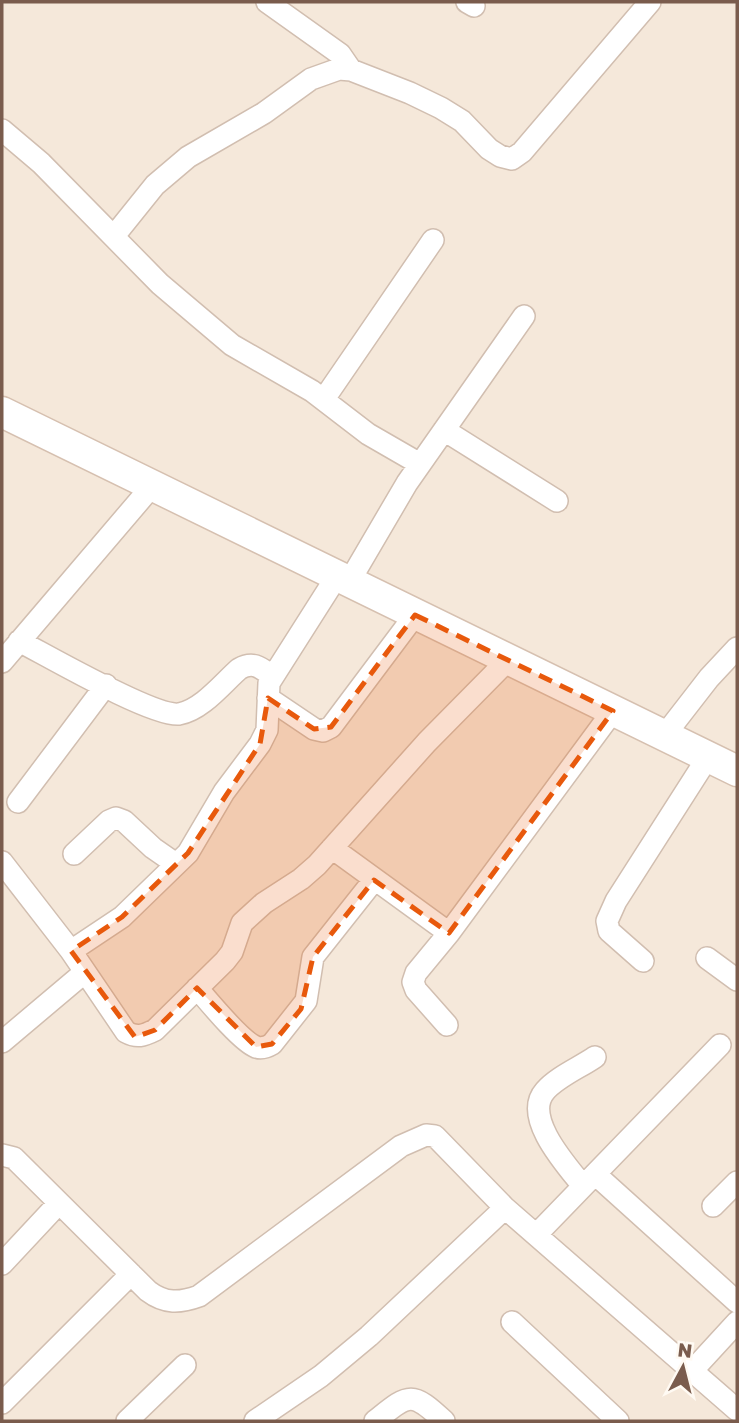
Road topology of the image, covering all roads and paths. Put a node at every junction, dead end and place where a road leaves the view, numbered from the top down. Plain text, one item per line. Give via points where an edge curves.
1 (267, 2) edge
2 (650, 2) edge
3 (351, 69) junction
4 (2, 130) edge
5 (114, 236) junction
6 (433, 240) dead end
7 (524, 316) dead end
8 (324, 399) junction
9 (2, 412) edge
10 (444, 429) junction
11 (420, 464) junction
12 (152, 485) junction
13 (557, 501) dead end
14 (342, 579) junction
15 (415, 615) junction
16 (19, 641) junction
17 (737, 649) edge
18 (508, 660) junction
19 (2, 662) edge
20 (272, 676) junction
21 (106, 685) junction
22 (268, 698) junction
23 (613, 711) junction
24 (664, 736) junction
25 (708, 757) junction
26 (737, 771) edge
27 (18, 802) dead end
28 (332, 848) junction
29 (75, 854) dead end
30 (2, 862) edge
31 (176, 864) junction
32 (374, 880) junction
33 (449, 933) junction
34 (71, 951) junction
35 (707, 958) dead end
36 (643, 961) dead end
37 (85, 972) junction
38 (737, 980) edge
39 (197, 988) junction
40 (447, 1025) dead end
41 (2, 1042) edge
42 (720, 1045) dead end
43 (595, 1057) dead end
44 (2, 1155) edge
45 (589, 1180) junction
46 (737, 1182) edge
47 (60, 1203) junction
48 (713, 1206) dead end
49 (505, 1208) junction
50 (536, 1235) junction
51 (2, 1264) edge
52 (131, 1274) junction
53 (737, 1302) edge
54 (512, 1322) dead end
55 (737, 1322) edge
56 (186, 1364) dead end
57 (692, 1371) junction
58 (2, 1403) edge
59 (737, 1410) edge
60 (127, 1421) edge
61 (255, 1421) edge
62 (375, 1421) edge
63 (444, 1421) edge
64 (618, 1421) edge

1 - 3 street via 340,54
2 - 3 street via 512,159 489,149 441,108
3 - 5 street via 311,79 264,113 188,157 155,185
4 - 5 street
5 - 8 street via 160,284 232,345
6 - 8 street
7 - 10 street
8 - 11 street via 368,435
9 - 12 street
10 - 11 street
10 - 13 street
11 - 14 street
12 - 14 street
12 - 16 street
14 - 15 street
14 - 20 street
15 - 18 street
15 - 22 street via 331,727 314,729
16 - 19 street
16 - 21 street
17 - 24 street
18 - 23 street
18 - 28 street
20 - 21 street via 247,664 204,700 180,713 152,708
20 - 22 street
21 - 27 street
22 - 31 street via 267,730 260,744 188,853
23 - 24 street
23 - 33 street
24 - 25 street
25 - 26 street
25 - 36 street via 607,922 609,930
28 - 32 street
28 - 39 street via 301,879 264,902 242,923 232,952
29 - 31 street via 117,818
30 - 34 street
31 - 34 street via 122,917
32 - 33 street
32 - 39 street via 313,957 309,993 272,1044 256,1047 245,1039
33 - 40 street via 413,982
34 - 37 street
35 - 38 street
37 - 39 street via 126,1032 135,1037 155,1030
37 - 41 street
42 - 45 street
43 - 45 street via 544,1092 537,1107 541,1124 566,1165
44 - 47 street via 14,1158
45 - 50 street
45 - 53 street
46 - 48 street
47 - 51 street
47 - 52 street
49 - 50 street
49 - 52 street via 435,1136 426,1135 401,1146 199,1296 166,1301
49 - 61 street via 369,1336
50 - 57 street
52 - 58 street
54 - 64 street
55 - 57 street
56 - 60 street
57 - 59 street
62 - 63 street via 397,1404 416,1399

